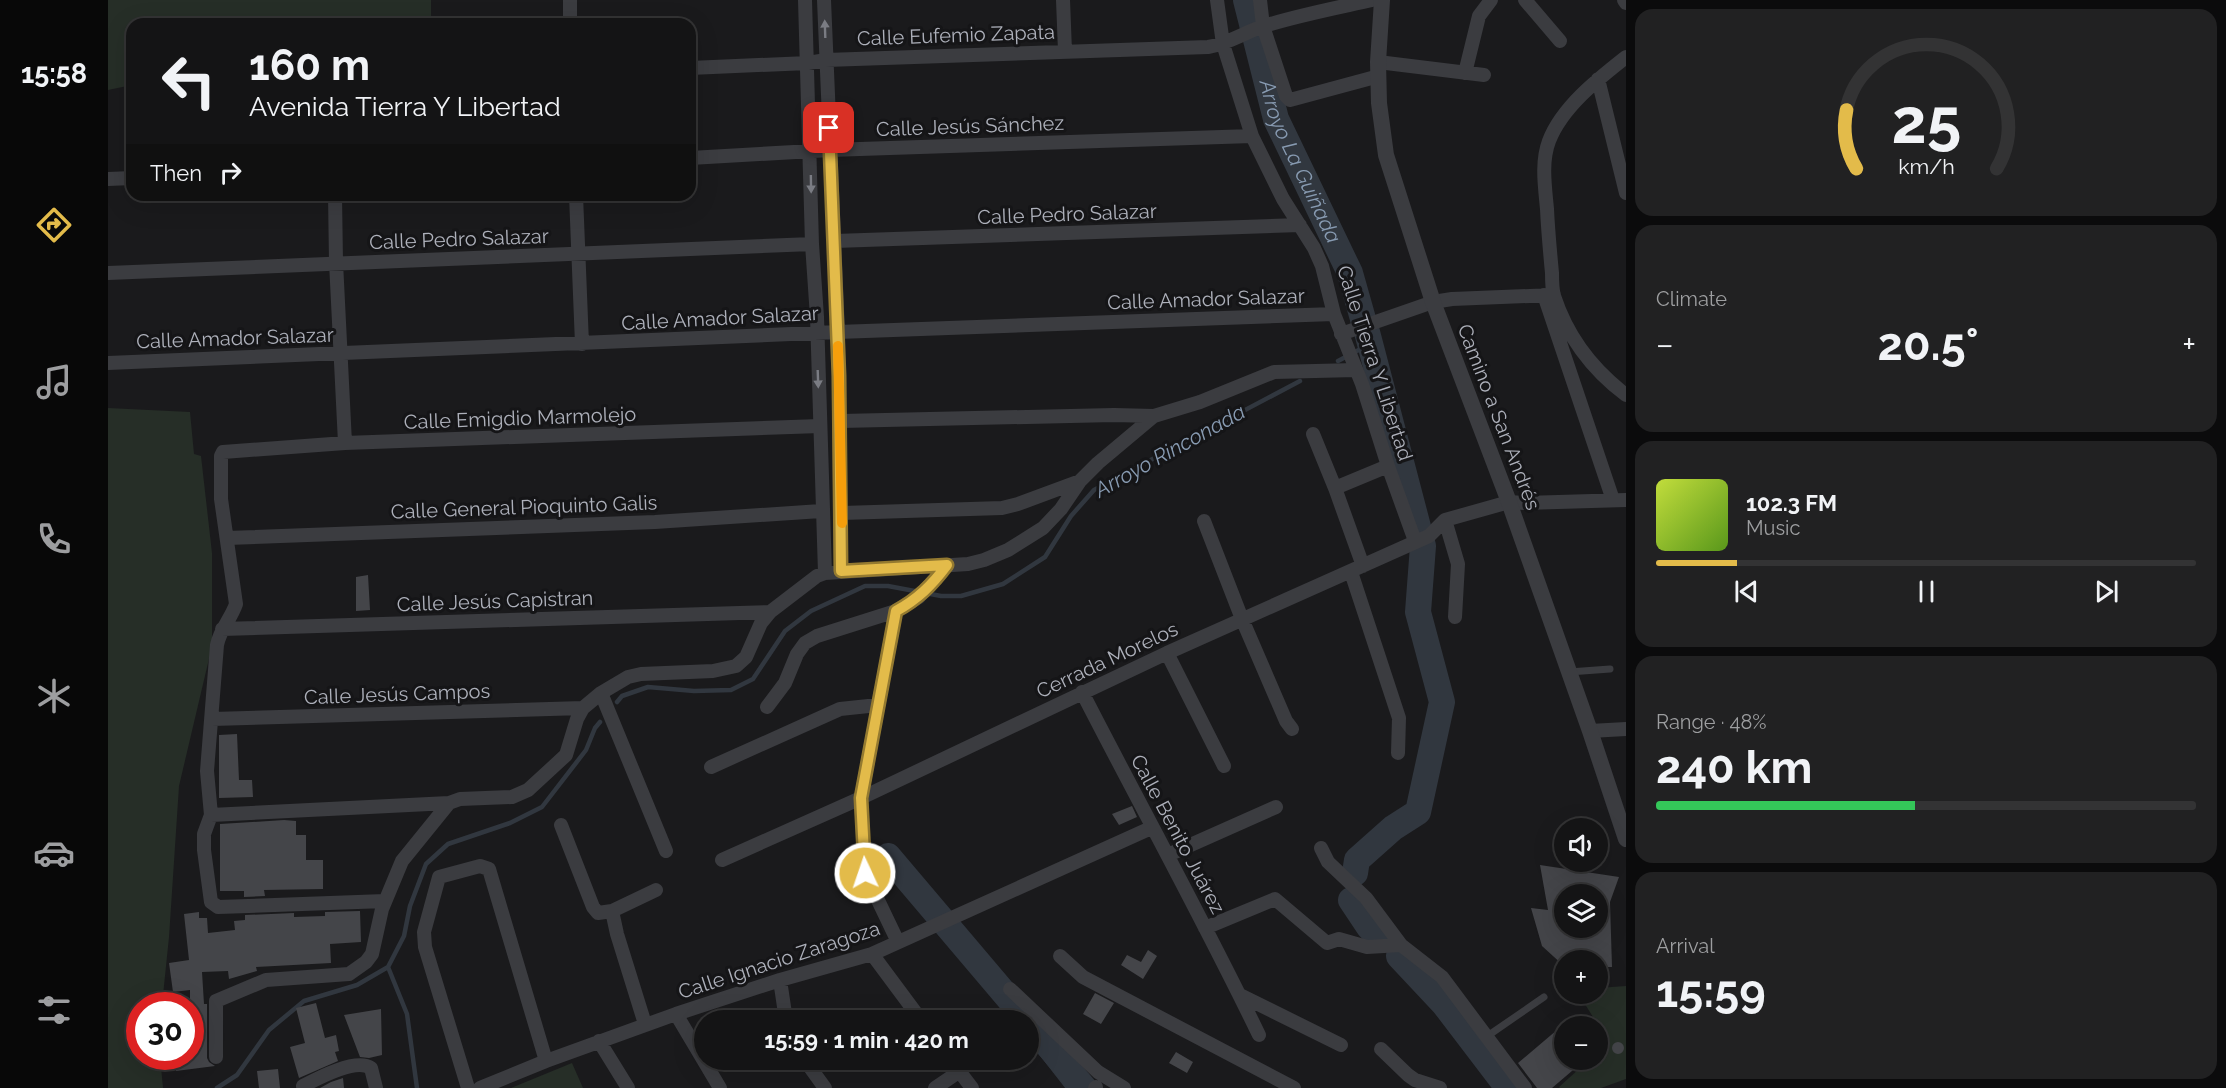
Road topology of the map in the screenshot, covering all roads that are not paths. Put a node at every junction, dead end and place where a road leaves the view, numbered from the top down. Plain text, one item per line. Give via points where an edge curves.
1 (570, 0) edge
2 (806, 0) edge
3 (824, 0) edge
4 (1063, 0) edge
5 (1217, 0) edge
6 (1260, 0) edge
7 (1372, 0) edge
8 (1382, 0) edge
9 (1491, 0) edge
10 (1525, 0) edge
11 (570, 18) edge
12 (1261, 27) junction
13 (1560, 41) dead end
14 (1223, 44) junction
15 (1065, 51) junction
16 (1626, 57) edge
17 (826, 60) junction
18 (808, 63) junction
19 (696, 68) edge
20 (1379, 69) junction
21 (1465, 73) junction
22 (1484, 75) dead end
23 (1598, 79) junction
24 (1252, 136) junction
25 (830, 150) junction
26 (810, 153) junction
27 (696, 158) edge
28 (126, 178) edge
29 (108, 179) edge
30 (1626, 193) edge
31 (335, 201) edge
32 (576, 201) edge
33 (1300, 225) junction
34 (835, 241) junction
35 (812, 244) junction
36 (578, 255) junction
37 (336, 262) junction
38 (108, 273) edge
39 (1549, 295) junction
40 (1433, 302) junction
41 (1334, 314) junction
42 (838, 332) junction
43 (817, 333) junction
44 (1341, 334) junction
45 (582, 344) junction
46 (342, 353) junction
47 (108, 363) edge
48 (1356, 370) junction
49 (1626, 395) edge
50 (1154, 416) junction
51 (841, 421) junction
52 (820, 426) junction
53 (1313, 434) dead end
54 (345, 443) junction
55 (1388, 466) junction
56 (1080, 481) junction
57 (1335, 488) junction
58 (1619, 500) edge
59 (1509, 502) junction
60 (821, 511) junction
61 (842, 513) junction
62 (1445, 520) junction
63 (1204, 521) dead end
64 (227, 538) junction
65 (1421, 539) junction
66 (947, 565) junction
67 (1357, 569) junction
68 (841, 571) junction
69 (825, 573) junction
70 (896, 611) junction
71 (770, 612) junction
72 (1455, 617) dead end
73 (1242, 619) junction
74 (222, 629) junction
75 (1167, 653) junction
76 (1610, 669) dead end
77 (1569, 672) junction
78 (1082, 692) junction
79 (601, 693) junction
80 (878, 705) junction
81 (767, 707) dead end
82 (583, 708) junction
83 (212, 719) junction
84 (1292, 729) dead end
85 (1626, 729) edge
86 (1590, 731) junction
87 (1398, 753) dead end
88 (1224, 766) dead end
89 (711, 767) dead end
90 (861, 798) junction
91 (449, 803) junction
92 (1275, 807) dead end
93 (211, 815) junction
94 (561, 825) dead end
95 (1151, 828) junction
96 (1626, 839) edge
97 (1321, 848) dead end
98 (666, 851) dead end
99 (1168, 855) junction
100 (722, 860) dead end
101 (656, 890) dead end
102 (385, 901) junction
103 (612, 911) junction
104 (1206, 928) junction
105 (898, 942) junction
106 (1401, 945) junction
107 (872, 954) junction
108 (1060, 956) dead end
109 (780, 980) junction
110 (1010, 989) dead end
111 (1240, 995) junction
112 (1544, 997) dead end
113 (784, 1010) edge
114 (914, 1010) edge
115 (676, 1014) junction
116 (645, 1024) junction
117 (1259, 1035) dead end
118 (1486, 1037) junction
119 (599, 1041) junction
120 (1341, 1045) dead end
121 (1381, 1049) dead end
122 (216, 1057) dead end
123 (546, 1060) junction
124 (812, 1070) edge
125 (960, 1071) joint
126 (303, 1086) dead end
127 (376, 1088) edge
128 (468, 1088) edge
129 (480, 1088) edge
130 (628, 1088) edge
131 (720, 1088) edge
132 (825, 1088) edge
133 (935, 1088) edge
134 (972, 1088) edge
135 (1124, 1088) edge
136 (1294, 1088) edge
137 (1440, 1088) edge
138 (1525, 1088) edge

1 - 11 street
2 - 18 street
17 -> 3 street
4 - 15 street
5 - 14 street, Calle Tierra Y Libertad
6 - 12 street
7 - 12 street
8 - 20 street, Camino a San Andrés
9 - 21 street via 1479,16
10 - 13 street
12 - 14 street
12 - 20 street via 1290,99
14 - 15 street, Calle Eufemio Zapata
14 - 24 street, Calle Tierra Y Libertad
15 - 17 street, Calle Eufemio Zapata
16 - 23 street
17 - 18 street, Calle Eufemio Zapata
17 - 25 street
18 - 19 street, Calle Eufemio Zapata
18 - 26 street
20 - 21 street
20 - 40 street, Camino a San Andrés via 1386,155
21 - 22 street
23 - 30 street
23 - 39 street via 1560,121 1544,157
24 - 25 street, Calle Jesús Sánchez
24 - 33 street, Calle Tierra Y Libertad
25 - 26 street, Calle Jesús Sánchez
25 - 34 street
26 - 27 street, Calle Jesús Sánchez
26 -> 35 street
28 - 29 street
31 - 37 street
32 - 36 street
33 - 34 street, Calle Pedro Salazar
33 - 41 street, Calle Tierra Y Libertad via 1322,266
34 - 42 street
35 - 36 street, Calle Pedro Salazar
35 - 43 street
36 - 37 street, Calle Pedro Salazar
36 - 45 street
37 - 38 street, Calle Pedro Salazar
37 - 46 street
39 - 40 street
39 - 49 street via 1584,354
39 - 58 street
40 - 44 street
40 - 59 street, Camino a San Andrés
41 - 42 street, Calle Amador Salazar
41 - 44 street, Calle Tierra Y Libertad
42 - 43 street, Calle Amador Salazar
42 - 51 street
43 - 45 street, Calle Amador Salazar
43 -> 52 street
44 - 48 street, Calle Tierra Y Libertad
45 - 46 street, Calle Amador Salazar
46 - 47 street, Calle Amador Salazar
46 - 54 street
48 - 50 street via 1274,372
48 - 55 street, Calle Tierra Y Libertad
50 - 51 street
50 - 56 street
51 - 61 street
52 - 54 street, Calle Emigdio Marmolejo
52 - 60 street
53 - 57 street
54 - 64 street, Calle Emigdio Marmolejo via 224,451 221,500
55 - 57 street
55 - 65 street, Calle Tierra Y Libertad
56 - 61 street via 1002,507
56 - 66 street via 1061,509 1034,536 984,560
57 - 67 street
58 - 59 street, Cerrada Morelos
59 - 62 street, Cerrada Morelos
59 - 77 street, Camino a San Andrés
60 - 64 street, Calle General Pioquinto Galis via 655,522
60 - 69 street
61 - 68 street
62 - 65 street, Cerrada Morelos
62 - 72 street via 1458,564
63 - 73 street
64 - 74 street via 236,604
65 - 67 street, Cerrada Morelos
66 - 68 street
66 - 70 street via 919,597
67 - 73 street, Cerrada Morelos
67 - 87 street via 1399,718
68 - 69 street
69 - 71 street
70 - 80 street
70 - 81 street via 805,643 785,683
71 - 74 street, Calle Jesús Capistran
71 - 79 street via 746,657 732,669 635,675
73 - 75 street, Cerrada Morelos
73 - 84 street
74 - 83 street via 217,645
75 - 78 street, Cerrada Morelos
75 - 88 street
76 - 77 lane
77 - 86 street, Camino a San Andrés
78 - 90 street, Cerrada Morelos
78 - 95 street, Calle Benito Juárez
79 - 82 street
79 - 98 street
80 - 89 street via 840,710
80 - 90 street
82 - 83 street, Calle Jesús Campos
82 - 91 street via 567,755 528,790 512,797
83 - 93 street via 207,771
85 - 86 street
86 - 96 street, Camino a San Andrés
90 - 100 street, Cerrada Morelos
90 - 105 street via 865,873
91 - 93 street
91 - 102 street via 402,861
92 - 99 street
93 - 102 street via 204,834 204,850 214,906
94 - 103 street via 593,907 600,913
95 - 99 street, Calle Benito Juárez
95 - 105 street, Calle Ignacio Zaragoza
97 - 106 street via 1328,862 1366,898
99 - 104 street, Calle Benito Juárez
101 - 103 street
102 - 122 street via 372,954 352,973 266,980 216,1001
103 - 116 street
104 - 106 street via 1275,898 1327,943 1339,939 1367,947
104 - 111 street, Calle Benito Juárez
105 - 107 street, Calle Ignacio Zaragoza
106 - 118 street via 1442,977
107 - 109 street, Calle Ignacio Zaragoza
107 - 114 street
108 - 136 street via 1083,977
109 - 113 street
109 - 115 street, Calle Ignacio Zaragoza
110 - 135 street via 1098,1072
111 - 117 street, Calle Benito Juárez
111 - 120 street
112 - 118 lane
115 - 116 street, Calle Ignacio Zaragoza
115 - 131 street
116 - 119 street, Calle Ignacio Zaragoza
118 - 138 street
119 - 123 street, Calle Ignacio Zaragoza
119 - 130 street
121 - 137 street via 1415,1080
123 - 128 street via 492,874 480,866 439,878 424,932 425,947
123 - 129 street, Calle Ignacio Zaragoza
124 - 132 street
125 - 133 street
125 - 134 street
126 - 127 street via 362,1064 371,1068

